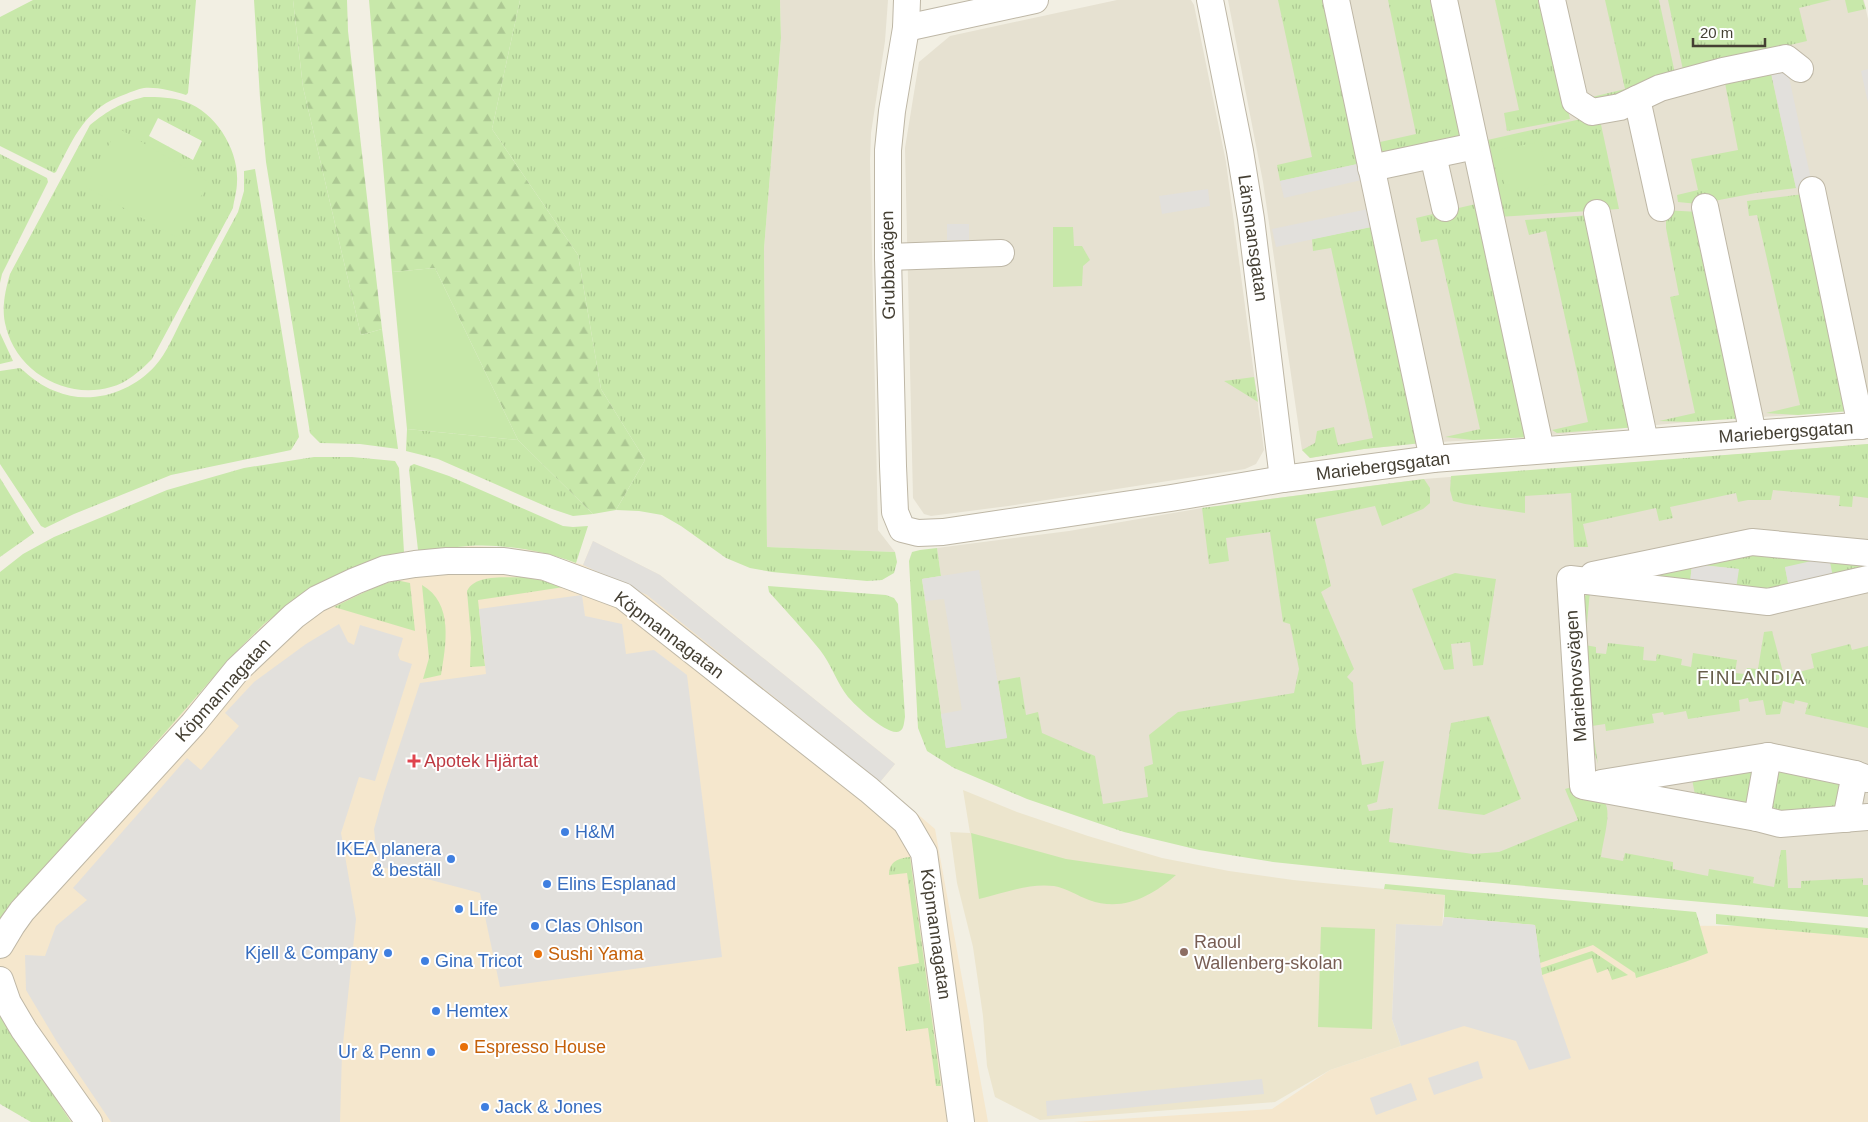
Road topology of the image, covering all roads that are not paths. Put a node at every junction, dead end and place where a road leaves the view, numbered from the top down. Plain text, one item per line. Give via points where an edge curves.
1 (908, 0) edge
2 (1035, 0) edge
3 (1210, 0) edge
4 (1336, 0) edge
5 (1444, 0) edge
6 (1552, 0) edge
7 (906, 28) junction
8 (1800, 68) dead end
9 (1637, 99) junction
10 (1475, 146) junction
11 (1433, 155) junction
12 (1371, 168) junction
13 (1812, 190) dead end
14 (1705, 207) dead end
15 (1445, 208) dead end
16 (1661, 208) dead end
17 (1598, 213) dead end
18 (1001, 253) dead end
19 (888, 257) junction
20 (1864, 426) edge
21 (1753, 434) junction
22 (1645, 442) junction
23 (1541, 450) junction
24 (1433, 459) junction
25 (1283, 479) junction
26 (902, 529) joint
27 (1868, 553) edge
28 (1868, 579) edge
29 (1570, 580) junction
30 (1768, 756) junction
31 (1681, 770) junction
32 (1861, 776) edge
33 (1583, 786) junction
34 (1686, 806) junction
35 (1758, 818) junction
36 (1857, 818) edge
37 (0, 945) edge
38 (0, 980) edge
39 (89, 1122) edge
40 (961, 1122) edge

1 - 7 street, Grubbavägen
2 - 7 street
3 - 25 street, Länsmansgatan via 1251,220
4 - 12 street
5 - 10 street
6 - 9 street via 1575,101 1592,112 1620,107
7 - 19 street, Grubbavägen via 888,150
8 - 9 street via 1786,58 1660,88
9 - 16 street
10 - 11 street
10 - 23 street
11 - 12 street
11 - 15 street
12 - 24 street
13 - 20 street
14 - 21 street
17 - 22 street
18 - 19 street
19 - 26 street, Grubbavägen via 894,494 895,512
20 - 21 street, Mariebergsgatan
21 - 22 street, Mariebergsgatan
22 - 23 street, Mariebergsgatan
23 - 24 street, Mariebergsgatan
24 - 25 street, Mariebergsgatan
25 - 26 street, Mariebergsgatan via 943,532 918,533
27 - 29 street via 1752,542
28 - 29 street via 1768,602
29 - 33 street, Mariehovsvägen
30 - 31 street
30 - 32 street
30 - 35 street
31 - 33 street
31 - 34 street
32 - 36 street
33 - 34 street
34 - 35 street
35 - 36 street via 1780,824
37 - 40 street, Köpmannagatan via 22,911 193,724 237,670 294,616 317,599 385,569 415,564 504,561 545,567 623,596 906,822 924,853
38 - 39 street via 8,1003 24,1030

